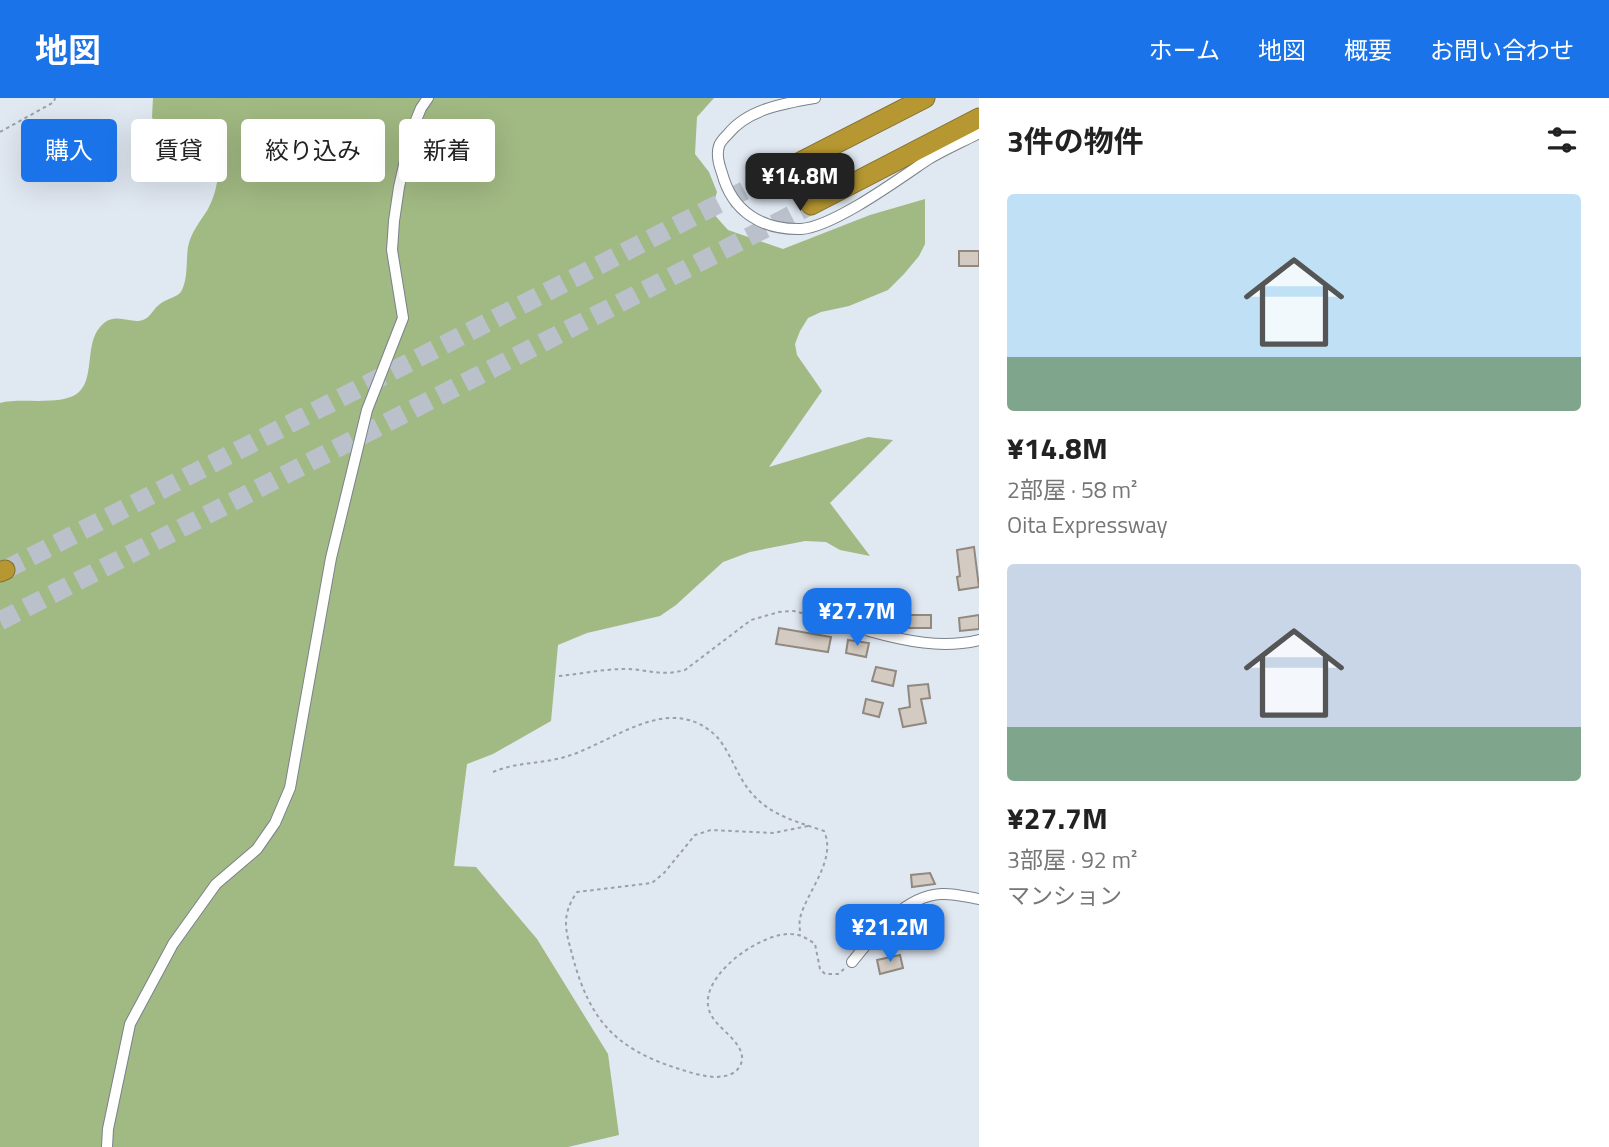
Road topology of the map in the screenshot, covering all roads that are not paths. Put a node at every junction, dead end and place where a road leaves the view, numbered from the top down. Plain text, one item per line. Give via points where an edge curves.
1 (428, 98) edge
2 (815, 98) edge
3 (925, 98) edge
4 (979, 118) edge
5 (979, 133) edge
6 (767, 179) tunnel mouth
7 (811, 205) tunnel mouth
8 (869, 631) road end
9 (979, 640) edge
10 (979, 899) edge
11 (852, 962) road end
12 (107, 1147) edge

1 - 12 street via 412,130 394,221 392,250 403,318 366,410 331,558 290,788 257,849 216,884 173,944 130,1024
2 - 5 street via 746,117 719,145 728,192 742,212 765,224 802,229 832,220
3 - 6 highway
4 - 7 highway
8 - 9 street via 932,643
10 - 11 street via 941,894 920,898 886,924

